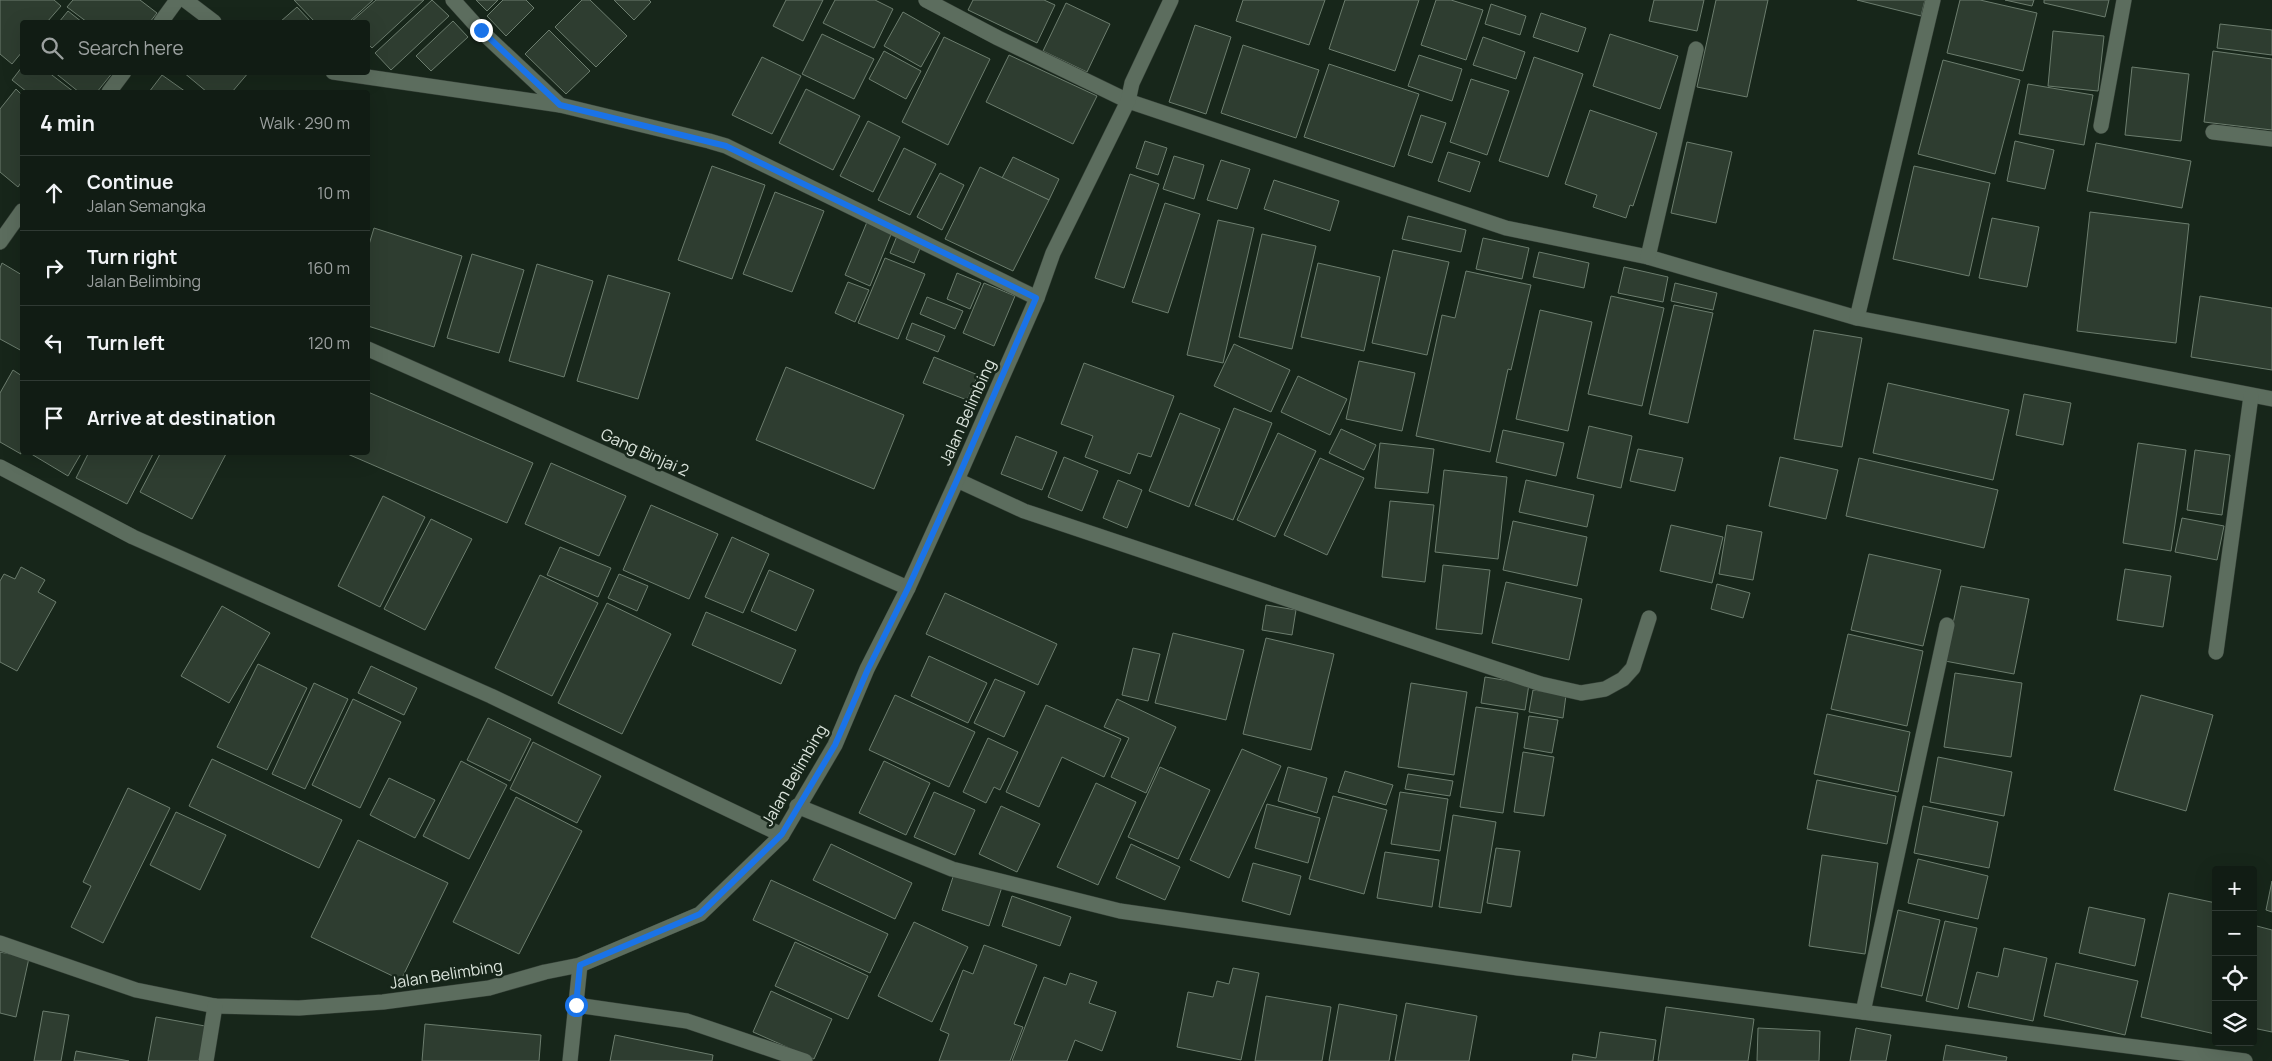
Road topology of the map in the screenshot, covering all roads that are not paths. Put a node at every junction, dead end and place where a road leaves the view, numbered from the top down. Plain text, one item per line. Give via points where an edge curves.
1 (177, 0) edge
2 (185, 0) edge
3 (453, 0) edge
4 (926, 0) edge
5 (1171, 0) edge
6 (1933, 0) edge
7 (2124, 0) edge
8 (162, 20) edge
9 (211, 20) edge
10 (1696, 49) dead end
11 (122, 75) edge
12 (354, 75) edge
13 (111, 90) edge
14 (1128, 101) junction
15 (560, 105) junction
16 (2101, 126) dead end
17 (2213, 132) dead end
18 (2272, 139) edge
19 (20, 218) edge
20 (0, 242) edge
21 (1648, 257) junction
22 (1036, 298) junction
23 (1856, 318) junction
24 (370, 350) edge
25 (2251, 396) junction
26 (2272, 399) edge
27 (0, 467) edge
28 (957, 480) junction
29 (908, 588) junction
30 (1649, 618) dead end
31 (1947, 625) dead end
32 (2216, 652) dead end
33 (797, 806) junction
34 (782, 834) junction
35 (0, 943) edge
36 (580, 965) junction
37 (576, 1005) junction
38 (215, 1006) junction
39 (1863, 1012) junction
40 (206, 1061) edge
41 (570, 1061) edge
42 (805, 1061) edge
43 (2245, 1061) edge

1 - 8 street
2 - 9 street
3 - 15 street
4 - 14 street
5 - 14 street, Jalan Belimbing via 1132,83
6 - 23 street
7 - 16 street
10 - 21 street
11 - 13 street
12 - 15 street
14 - 21 street via 1506,228
14 - 22 street, Jalan Belimbing via 1053,253
15 - 22 street via 726,146
17 - 18 street
19 - 20 street
21 - 23 street
22 - 28 street, Jalan Belimbing
23 - 25 street
24 - 29 street, Gang Binjai 2
25 - 26 street
25 - 32 street
27 - 34 street via 134,538 491,696
28 - 29 street, Jalan Belimbing
28 - 30 street via 1024,511 1542,684 1581,694 1605,689 1623,679 1633,668
29 - 33 street, Jalan Belimbing via 835,745
31 - 39 street
33 - 34 street, Jalan Belimbing
33 - 39 street via 952,869 1120,911
34 - 36 street, Jalan Belimbing via 700,914
35 - 38 street, Jalan Belimbing via 136,990
36 - 37 street
36 - 38 street, Jalan Belimbing via 490,988 383,1002 299,1008
37 - 41 street
37 - 42 street via 687,1021
38 - 40 street
39 - 43 street

